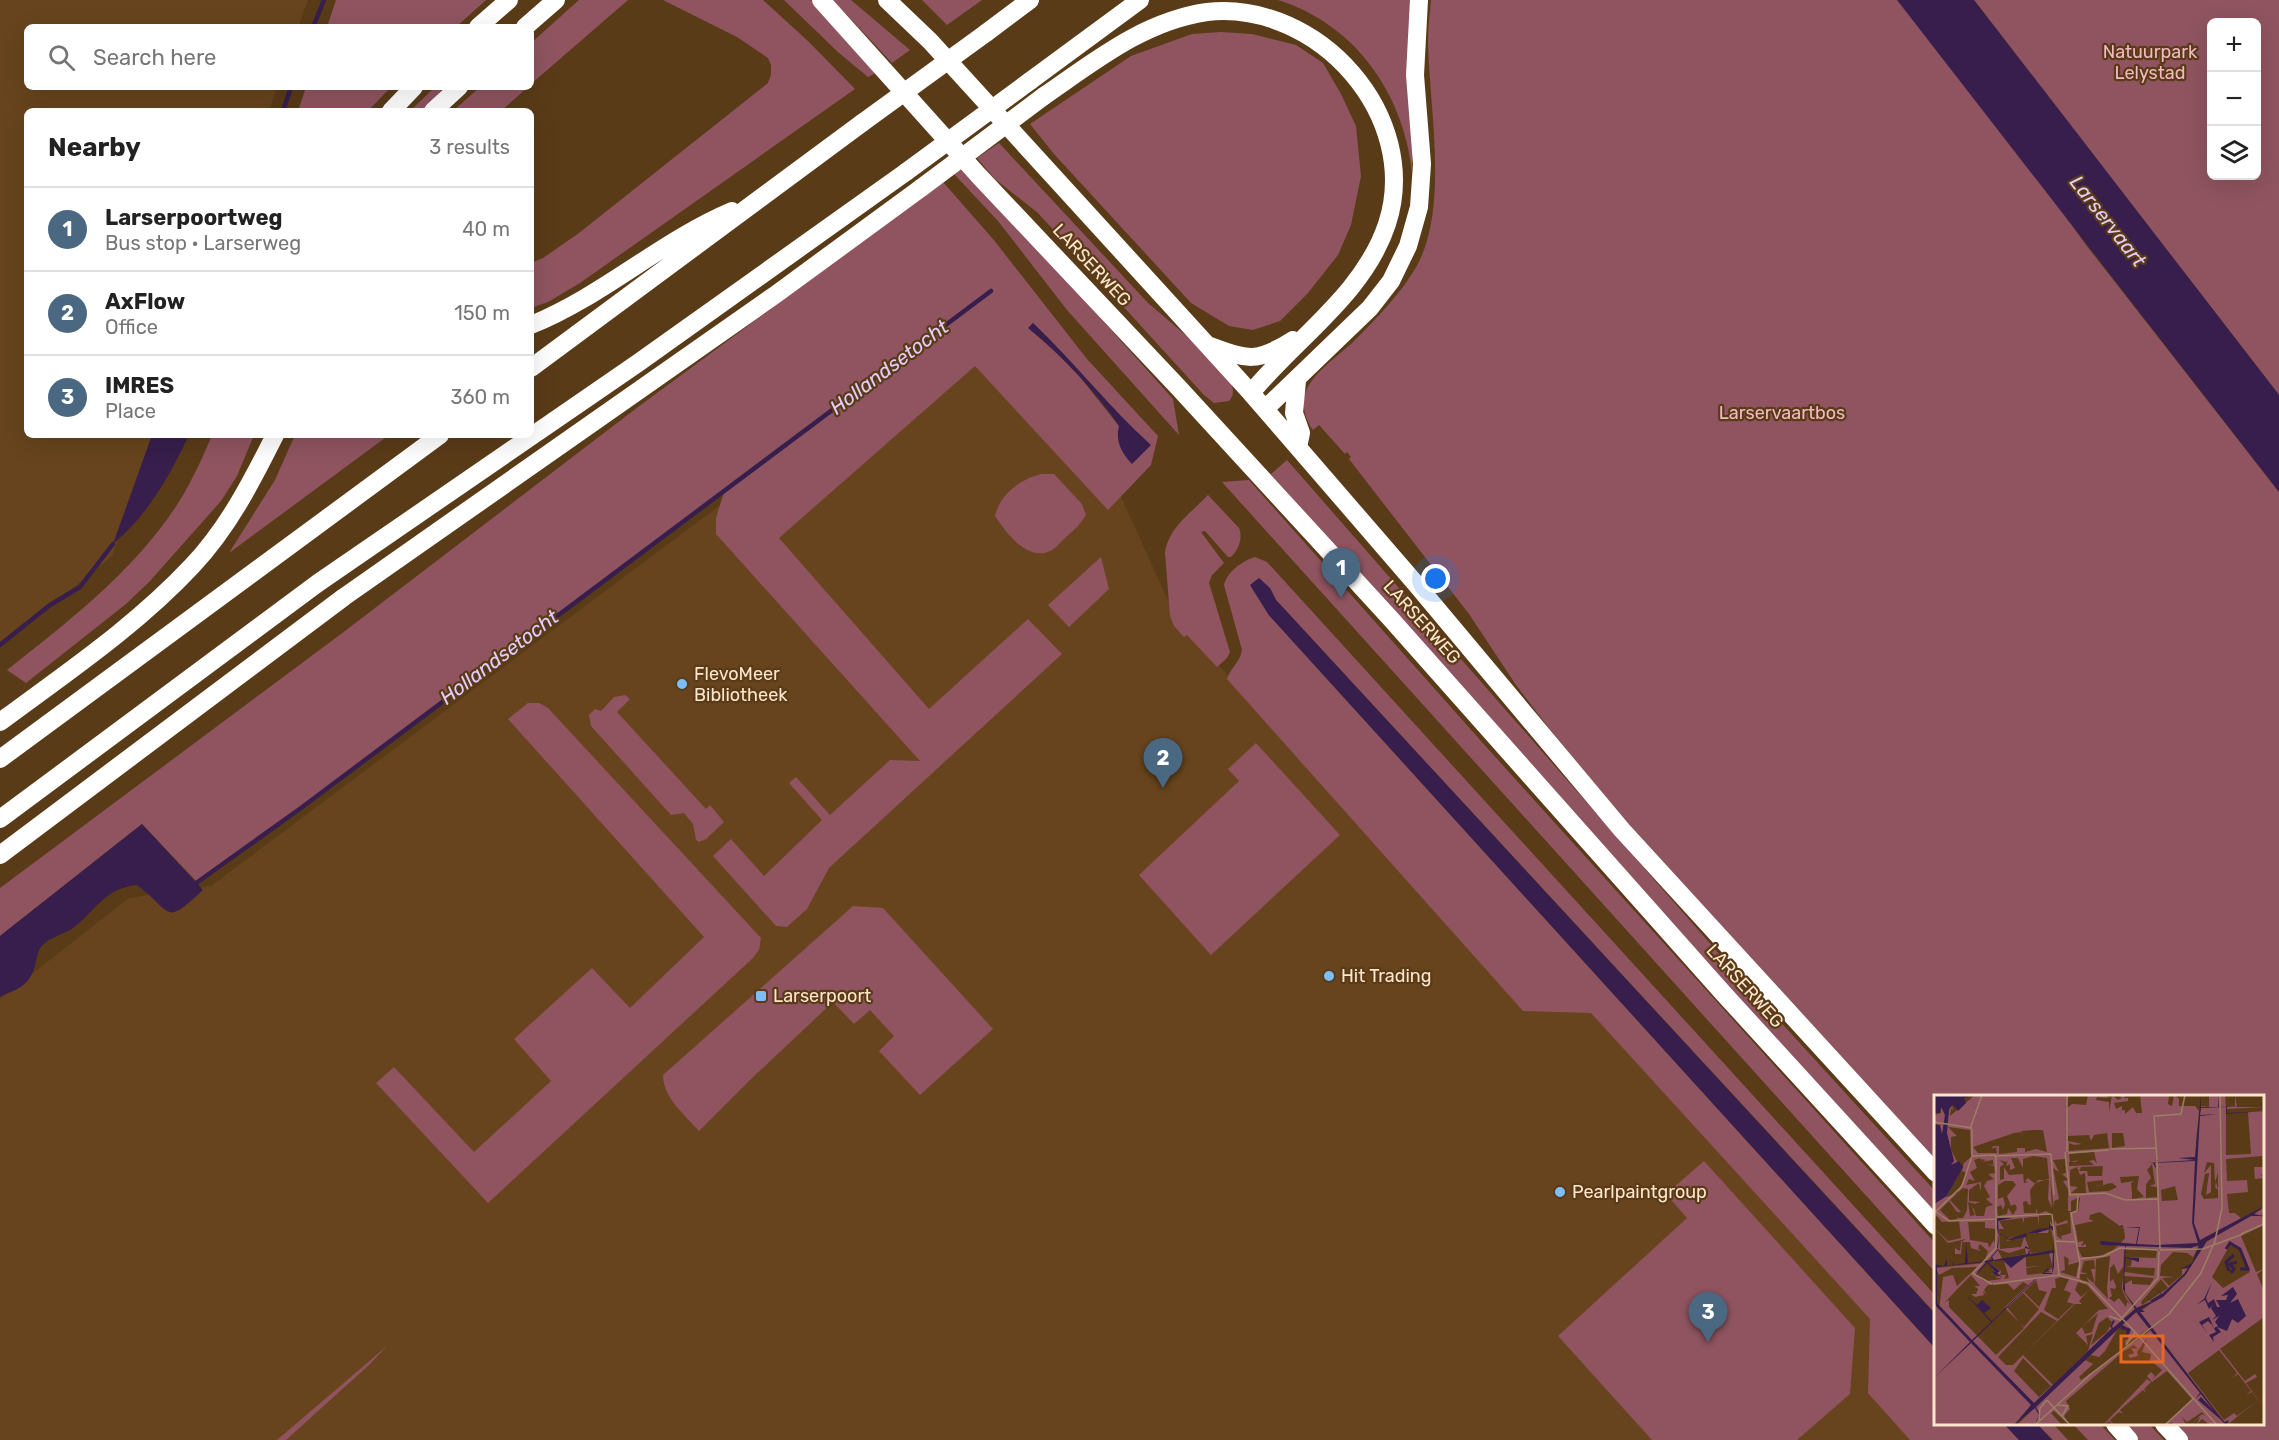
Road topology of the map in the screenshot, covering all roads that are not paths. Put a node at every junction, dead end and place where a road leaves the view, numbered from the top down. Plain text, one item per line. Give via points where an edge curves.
1 (509, 0) edge
2 (556, 0) edge
3 (821, 0) edge
4 (888, 0) edge
5 (1030, 0) edge
6 (1140, 0) edge
7 (1419, 0) edge
8 (481, 24) edge
9 (528, 24) edge
10 (411, 90) edge
11 (456, 90) edge
12 (395, 108) edge
13 (436, 108) edge
14 (761, 198) junction
15 (1318, 323) junction
16 (534, 324) edge
17 (1208, 345) junction
18 (534, 366) edge
19 (1297, 381) junction
20 (1251, 393) junction
21 (1265, 409) junction
22 (534, 434) edge
23 (273, 438) edge
24 (436, 438) edge
25 (529, 438) edge
26 (1298, 447) junction
27 (0, 722) edge
28 (0, 759) edge
29 (0, 819) edge
30 (0, 855) edge
31 (1934, 1172) edge
32 (1934, 1225) edge
33 (2116, 1425) edge
34 (2165, 1425) edge
35 (2130, 1440) edge
36 (2179, 1440) edge

1 - 8 highway
2 - 9 highway
3 - 32 highway, LARSERWEG via 1390,618
4 - 17 highway, LARSERWEG
5 - 14 highway, bridge
6 - 22 highway, bridge via 906,172
7 - 19 highway via 1415,75 1422,164 1419,207 1411,237 1391,281 1370,308
10 - 12 highway
11 - 13 highway
14 - 16 highway via 702,223 604,288
14 - 18 highway
15 - 17 highway via 1256,358
15 - 20 highway
15 - 30 highway, bridge via 1377,248 1388,223 1394,181 1390,146 1368,93 1354,71 1330,48 1304,31 1261,14 1210,11 1154,26 1115,46 1044,96 775,295 344,597
17 - 20 highway, LARSERWEG
19 - 21 highway
19 - 26 highway via 1294,413 1301,433
20 - 21 highway, LARSERWEG
21 - 26 highway, LARSERWEG
23 - 27 highway via 229,519 193,565 157,601
24 - 28 highway
25 - 29 highway, bridge via 318,583
26 - 31 highway, LARSERWEG via 1622,830
33 - 35 highway
34 - 36 highway

